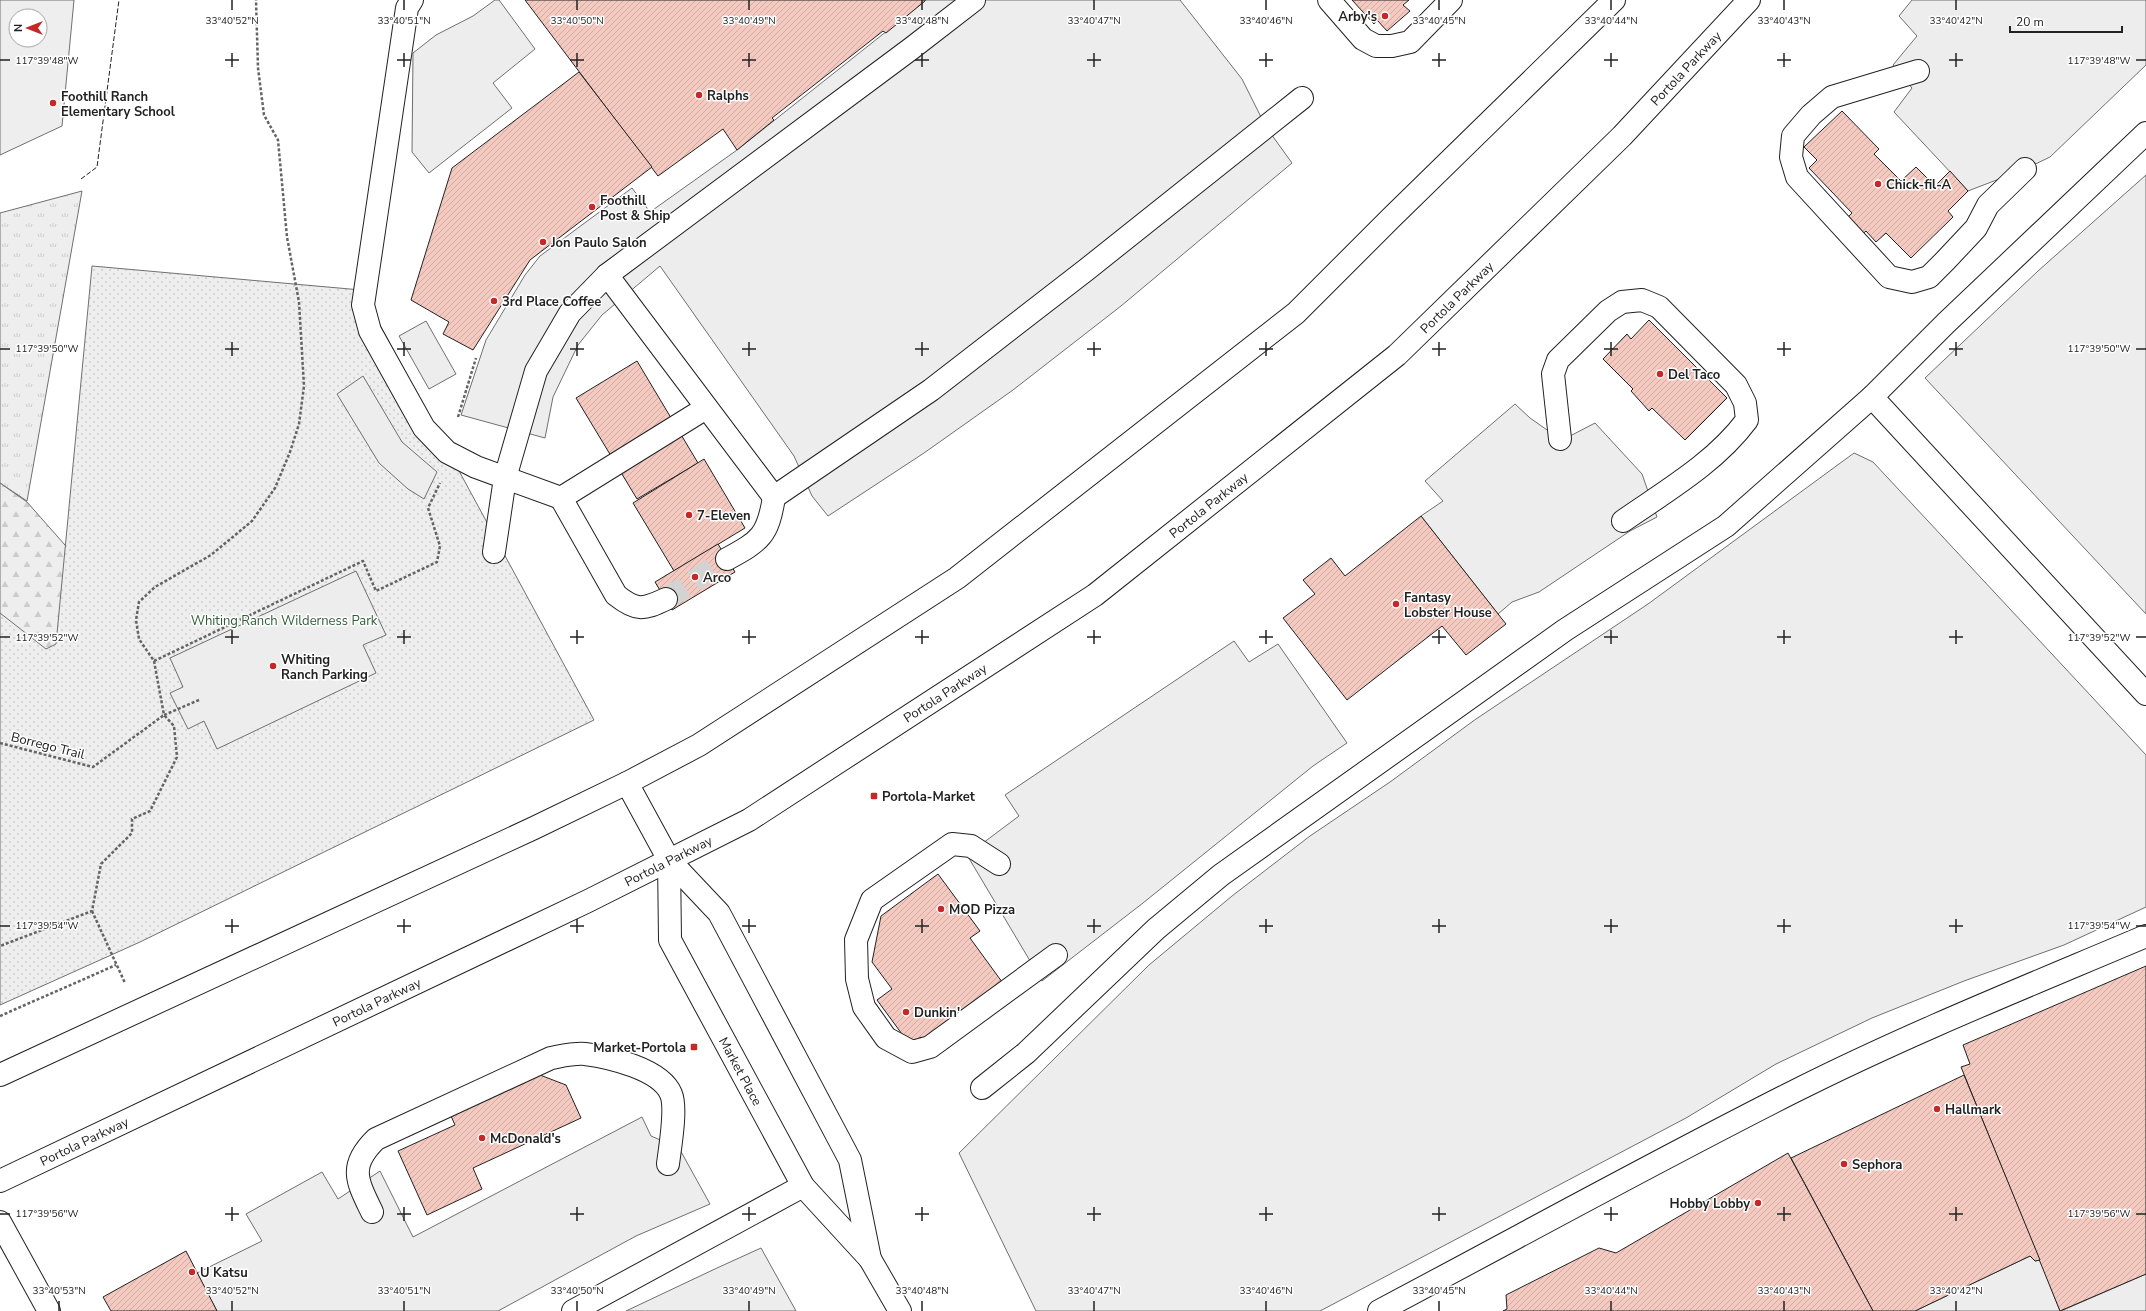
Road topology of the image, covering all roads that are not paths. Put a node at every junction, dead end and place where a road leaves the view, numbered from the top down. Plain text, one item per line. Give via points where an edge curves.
1 (412, 0) edge
2 (974, 0) edge
3 (1329, 0) edge
4 (1451, 0) edge
5 (1614, 0) edge
6 (1749, 0) edge
7 (1918, 71) dead end
8 (1302, 98) dead end
9 (2146, 133) edge
10 (2025, 169) dead end
11 (607, 275) junction
12 (1872, 397) junction
13 (706, 408) junction
14 (1560, 439) dead end
15 (505, 478) junction
16 (774, 497) junction
17 (561, 498) junction
18 (1623, 521) dead end
19 (494, 552) dead end
20 (727, 559) tunnel mouth
21 (666, 599) tunnel mouth
22 (2146, 694) edge
23 (627, 783) junction
24 (669, 860) junction
25 (999, 864) dead end
26 (2146, 936) edge
27 (1056, 955) dead end
28 (0, 1075) edge
29 (982, 1088) dead end
30 (668, 1164) dead end
31 (0, 1181) edge
32 (803, 1186) junction
33 (372, 1212) dead end
34 (0, 1222) edge
35 (870, 1259) junction
36 (49, 1311) edge
37 (573, 1311) edge
38 (900, 1311) edge
39 (1379, 1311) edge

1 - 15 main road via 408,8 363,305 370,331 424,428 447,452
2 - 11 main road
3 - 4 main road via 1363,39 1376,46 1410,42
5 - 23 main road via 1296,313 957,578 699,746
6 - 24 main road, Portola Parkway via 1622,136 1391,360 1095,595 749,820
7 - 10 main road via 1832,97 1811,115 1793,136 1791,157 1797,177 1889,277 1912,282 1929,277 1976,228 1988,205
8 - 16 main road via 937,385
9 - 12 main road
11 - 13 main road
11 - 15 main road via 570,313 536,371
12 - 22 main road
12 - 29 main road via 1726,526 1565,630 1221,875 1156,929 1026,1053
13 - 16 main road
13 - 17 main road
14 - 18 main road via 1553,374 1558,360 1608,311 1622,302 1642,300 1659,307 1736,385 1745,403 1747,420 1734,437 1709,460
15 - 17 main road
15 - 19 main road
16 - 20 main road via 771,517 763,534 752,545
17 - 21 main road via 616,595 630,606 640,608
23 - 24 main road, Market Place
23 - 28 main road
24 - 31 main road, Portola Parkway
24 - 32 main road, Market Place via 670,940
24 - 35 main road, Market Place via 718,913 850,1160
25 - 27 main road via 971,846 952,844 872,900 856,940 857,979 864,1007 886,1038 912,1052 930,1047
26 - 39 main road via 1884,1048 1793,1092 1698,1139
30 - 33 main road via 673,1116 671,1094 656,1076 641,1068 584,1054 566,1055 552,1058 376,1139 365,1150 356,1168 358,1184
32 - 35 main road, Market Place
32 - 37 main road
34 - 36 main road
35 - 38 main road, Market Place

